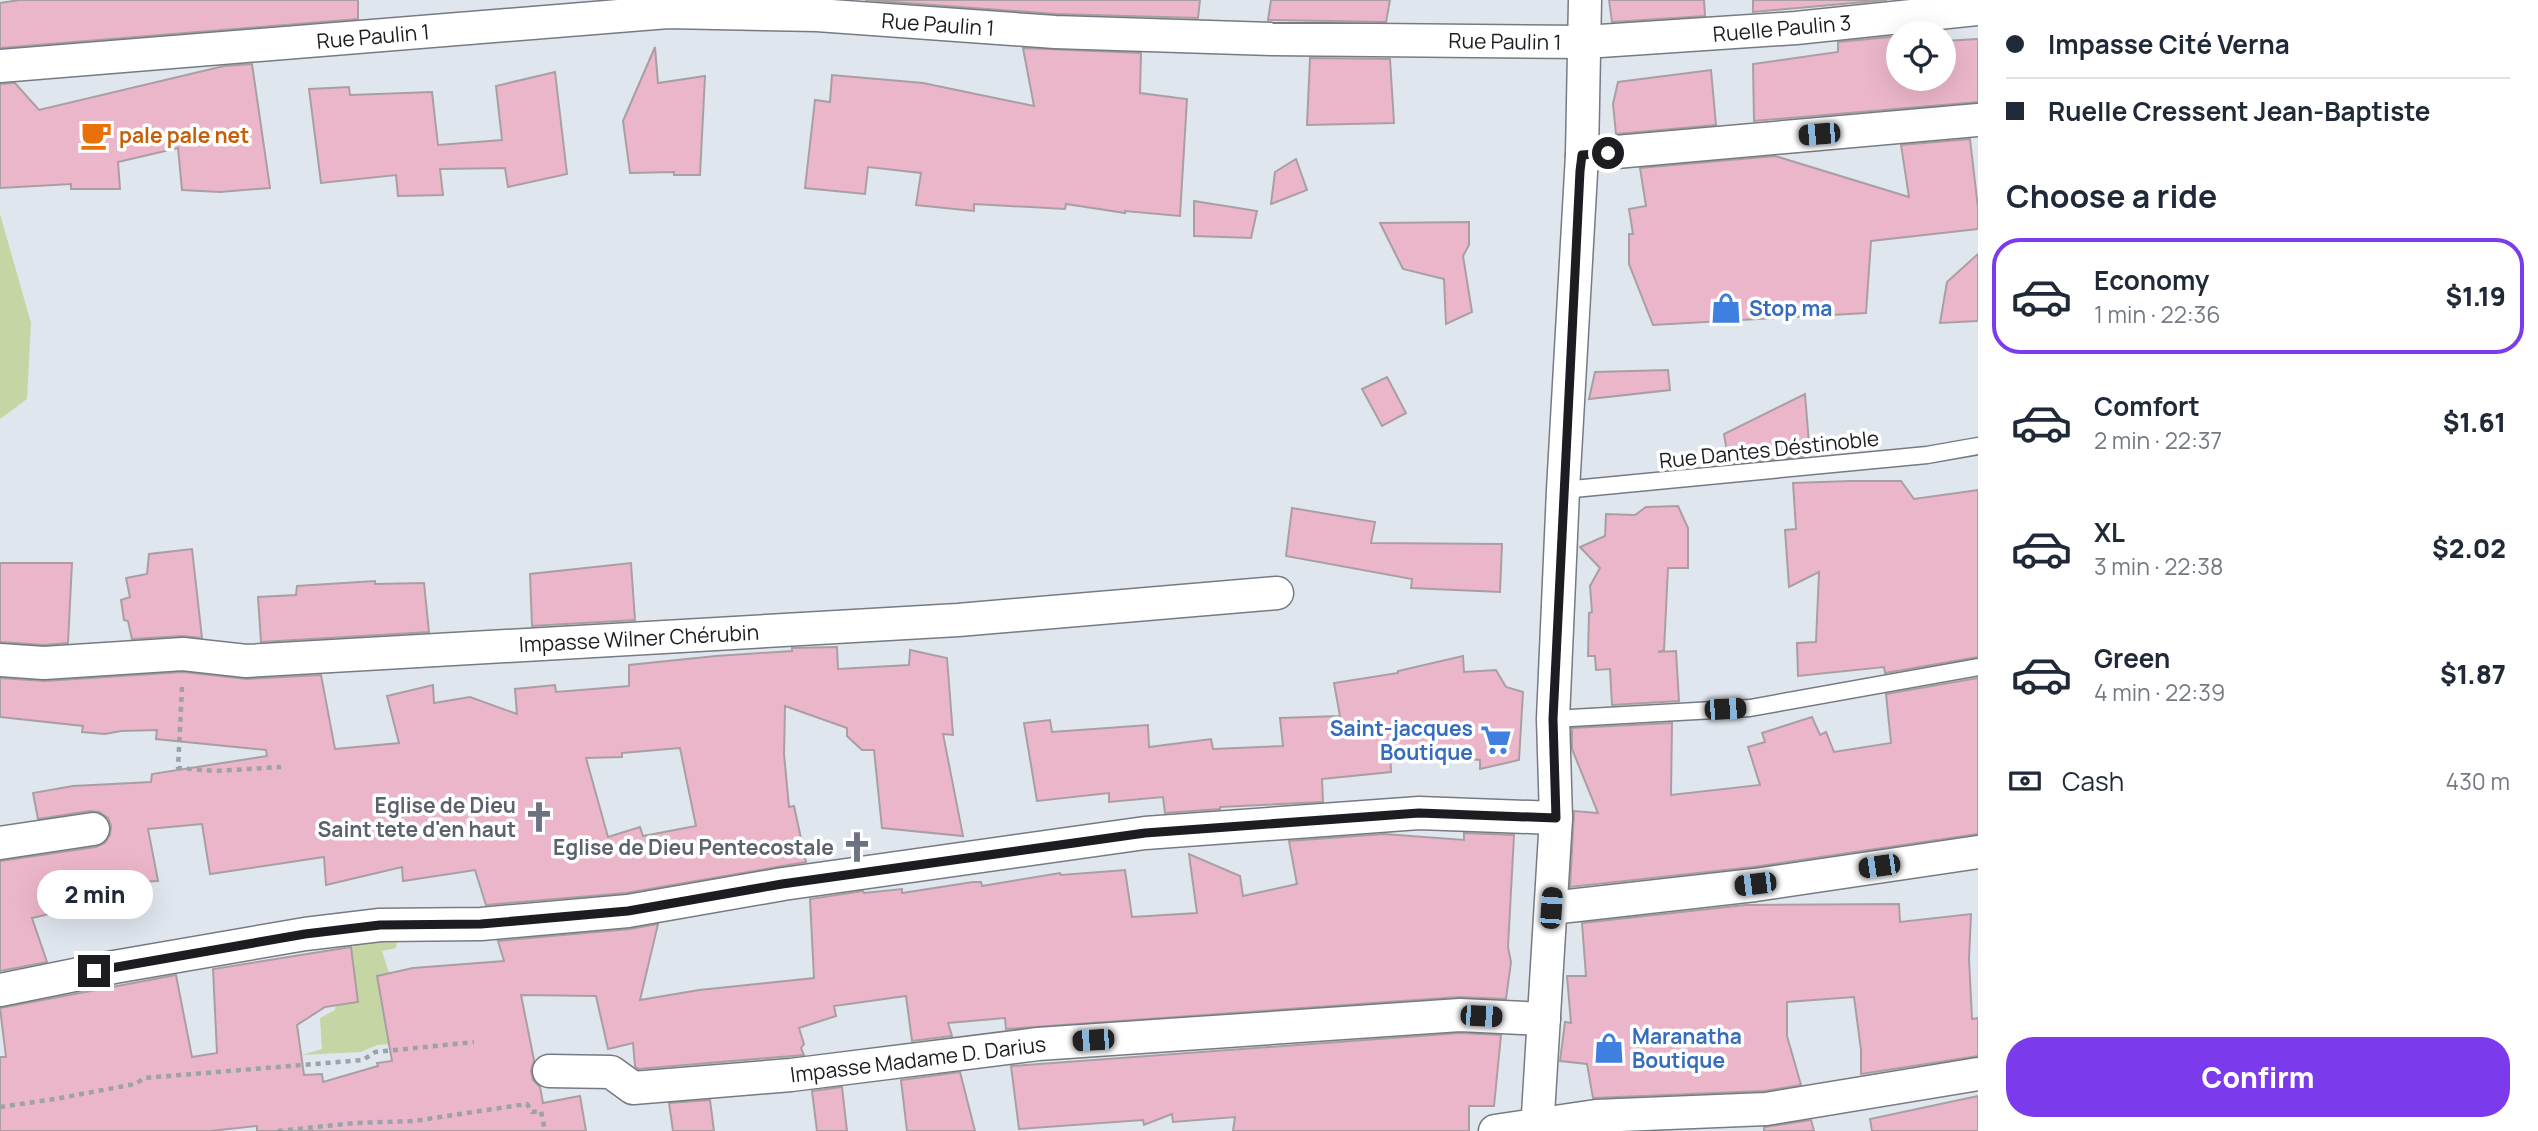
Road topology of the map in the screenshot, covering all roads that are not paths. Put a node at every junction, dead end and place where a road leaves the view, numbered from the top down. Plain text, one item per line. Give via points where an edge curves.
1 (1585, 0) edge
2 (1978, 9) edge
3 (1585, 42) junction
4 (0, 66) edge
5 (1978, 120) edge
6 (1582, 155) junction
7 (1978, 446) edge
8 (1563, 490) junction
9 (1277, 593) dead end
10 (0, 660) edge
11 (1978, 667) edge
12 (1553, 719) junction
13 (1556, 818) junction
14 (93, 829) dead end
15 (0, 843) edge
16 (1978, 852) edge
17 (1551, 908) junction
18 (0, 990) edge
19 (1544, 1019) junction
20 (548, 1071) dead end
21 (1978, 1074) edge
22 (1537, 1128) edge
23 (1495, 1131) edge

1 - 3 street
2 - 3 street, Ruelle Paulin 3 via 1797,28
3 - 4 street, Rue Paulin 1 via 1069,33 817,15 668,12
3 - 6 street
5 - 6 street
6 - 8 street
7 - 8 lane, Rue Dantes Déstinoble via 1927,455
8 - 12 street
9 - 10 street, Impasse Wilner Chérubin via 958,620 246,661 183,654 44,663
11 - 12 lane via 1750,708
12 - 13 street
13 - 17 street
13 - 18 street via 1419,813 1145,833 782,884 628,911 481,924 380,925 305,934
14 - 15 street
16 - 17 street
17 - 19 street
19 - 20 street, Impasse Madame D. Darius via 1460,1015 1038,1044 790,1075 634,1088 611,1072
19 - 22 street
21 - 22 street via 1766,1109 1596,1116
22 - 23 street

